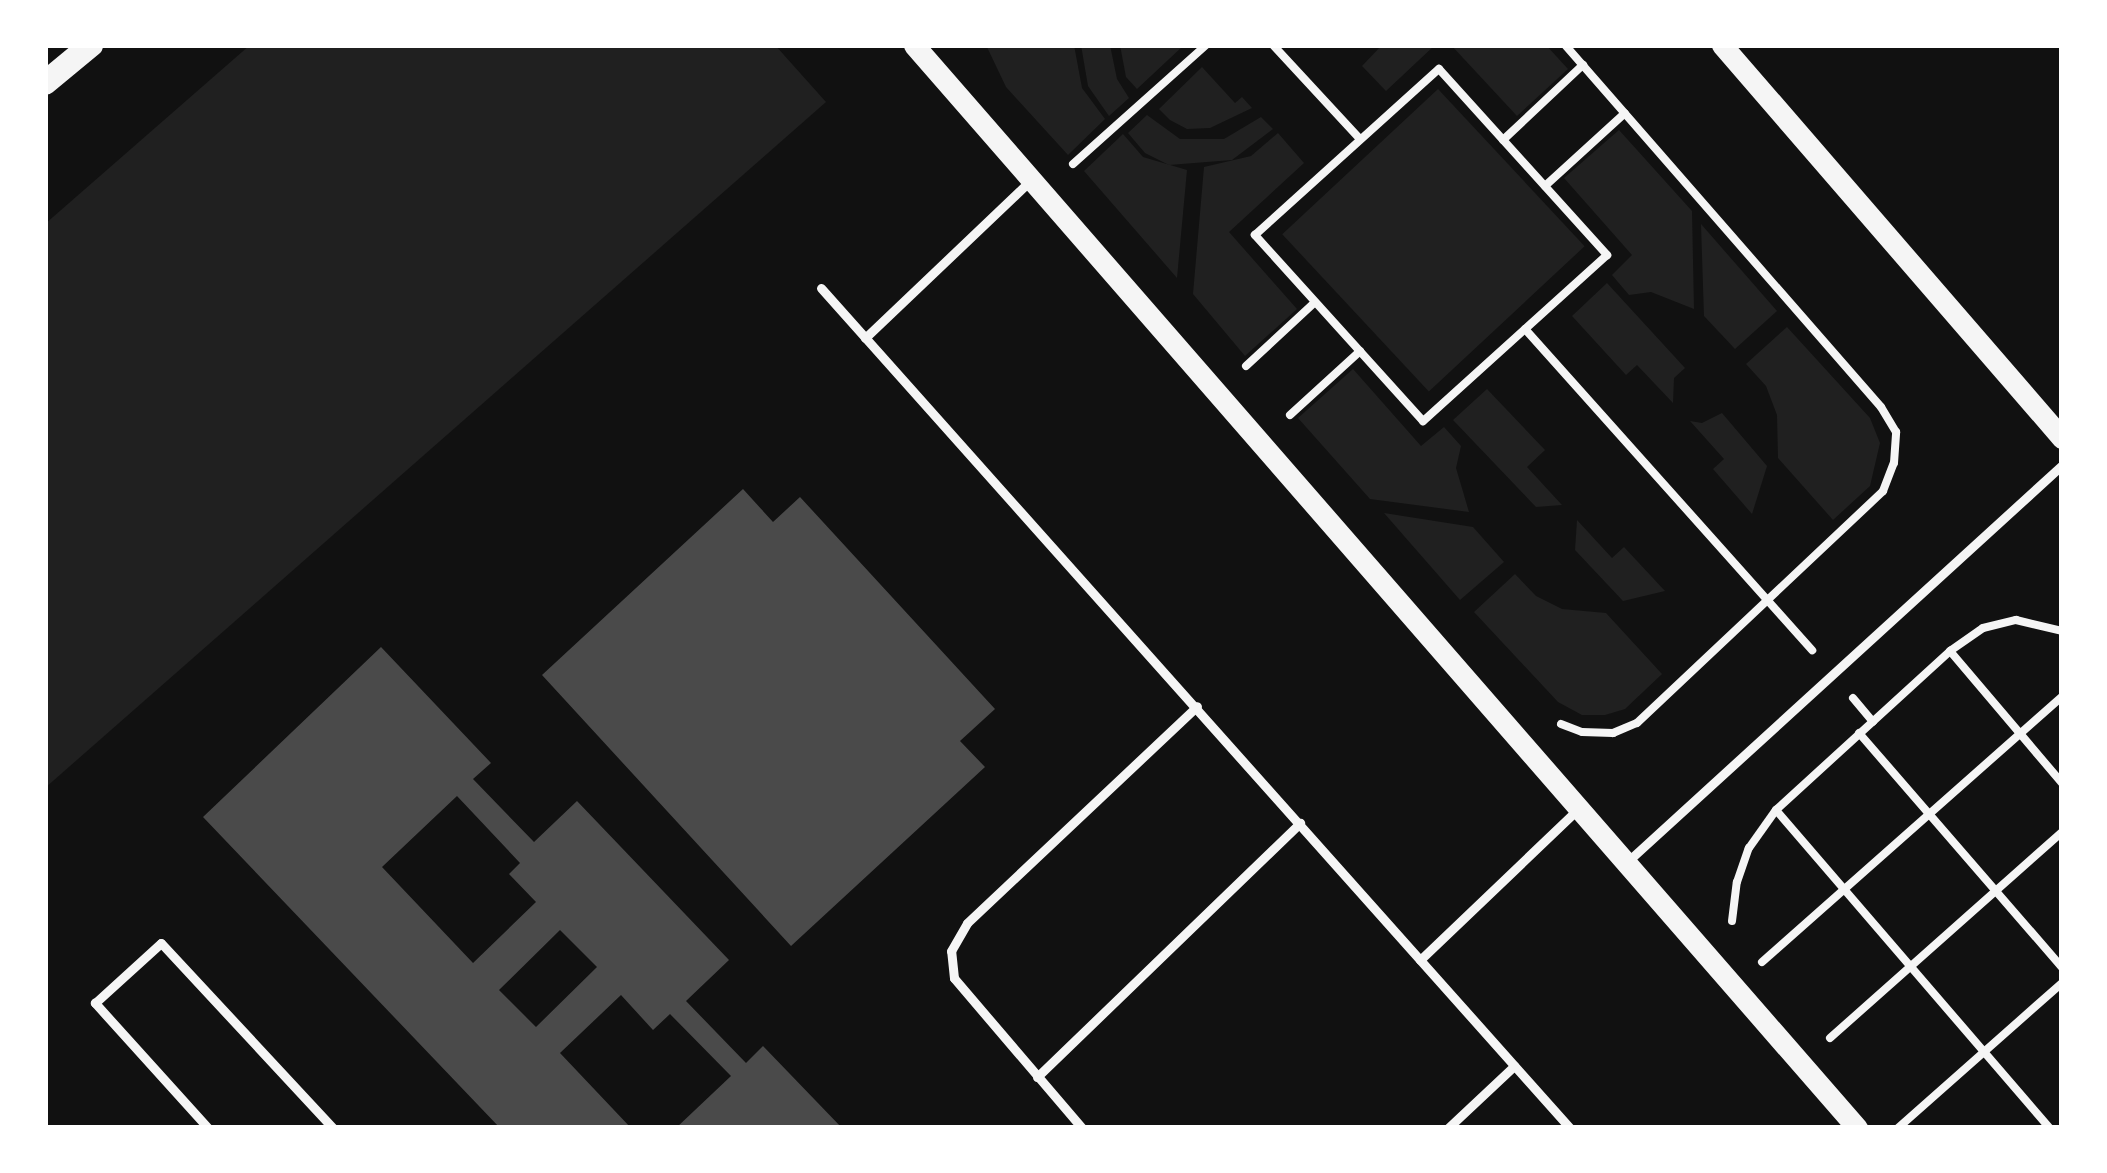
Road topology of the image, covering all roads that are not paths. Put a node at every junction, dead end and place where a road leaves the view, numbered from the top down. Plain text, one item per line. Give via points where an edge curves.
1 (91, 45) edge
2 (914, 45) edge
3 (1722, 45) edge
4 (45, 83) edge
5 (1031, 180) junction
6 (821, 288) dead end
7 (865, 338) junction
8 (2062, 438) edge
9 (2062, 465) edge
10 (1197, 706) junction
11 (1579, 808) junction
12 (1300, 823) junction
13 (1626, 862) junction
14 (1420, 960) junction
15 (1514, 1066) junction
16 (1037, 1077) junction
17 (208, 1128) edge
18 (333, 1128) edge
19 (1082, 1128) edge
20 (1448, 1128) edge
21 (1570, 1128) edge
22 (1857, 1128) edge

1 - 4 main road
2 - 5 street
3 - 8 street
5 - 7 lane
5 - 11 street
6 - 7 lane
7 - 10 lane
9 - 13 lane
10 - 12 lane
10 - 16 lane via 967,923 951,951 954,977
11 - 13 street
11 - 14 lane
12 - 14 lane
12 - 16 lane
13 - 22 street
14 - 15 lane
15 - 20 lane
15 - 21 lane
16 - 19 lane
17 - 18 lane via 95,1003 161,944

